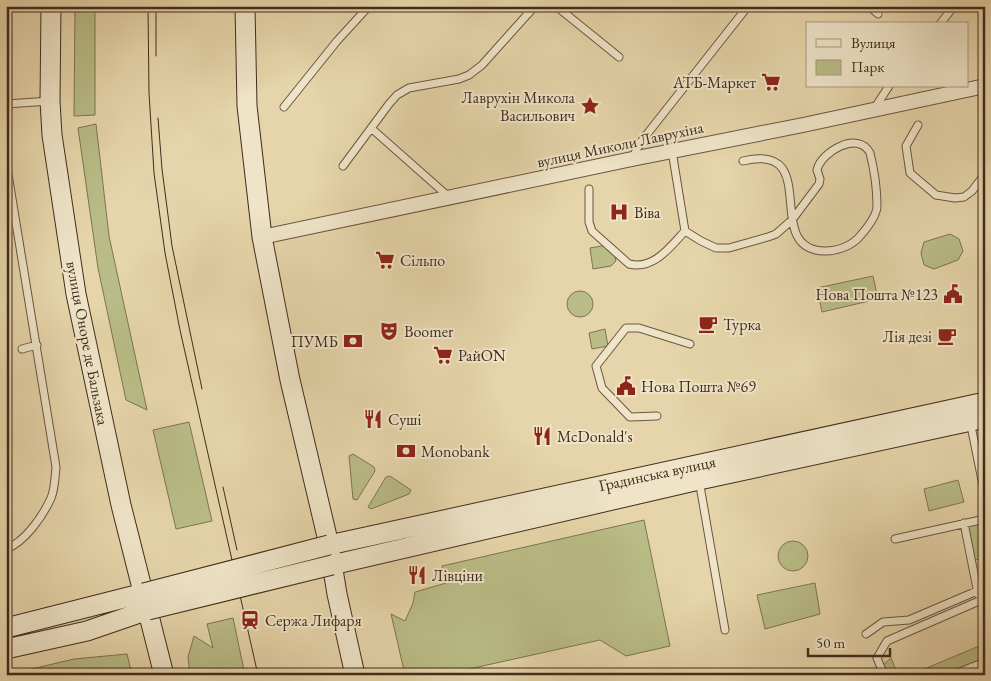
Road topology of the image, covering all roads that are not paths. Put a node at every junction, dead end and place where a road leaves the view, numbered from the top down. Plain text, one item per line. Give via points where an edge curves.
1 (51, 6) edge
2 (245, 6) edge
3 (369, 6) edge
4 (520, 6) edge
5 (535, 6) edge
6 (556, 6) edge
7 (748, 6) edge
8 (869, 6) edge
9 (954, 6) edge
10 (529, 13) junction
11 (878, 14) dead end
12 (942, 22) edge
13 (619, 57) dead end
14 (985, 86) edge
15 (888, 88) edge
16 (50, 101) junction
17 (6, 104) edge
18 (284, 107) dead end
19 (873, 110) junction
20 (918, 125) dead end
21 (370, 128) junction
22 (672, 151) junction
23 (632, 159) junction
24 (742, 161) dead end
25 (6, 162) edge
26 (343, 166) dead end
27 (985, 174) edge
28 (589, 189) dead end
29 (450, 197) junction
30 (792, 220) junction
31 (685, 231) junction
32 (262, 237) junction
33 (690, 344) dead end
34 (37, 345) junction
35 (22, 349) dead end
36 (985, 402) edge
37 (657, 416) dead end
38 (977, 419) edge
39 (699, 480) junction
40 (985, 495) edge
41 (985, 518) edge
42 (964, 523) junction
43 (895, 539) dead end
44 (328, 545) junction
45 (6, 549) edge
46 (332, 565) junction
47 (981, 591) edge
48 (982, 601) edge
49 (146, 602) junction
50 (6, 628) edge
51 (726, 630) dead end
52 (866, 634) dead end
53 (6, 649) edge
54 (985, 662) edge
55 (355, 674) edge
56 (164, 675) edge
57 (884, 675) edge
58 (952, 675) edge

1 - 16 street, вулиця Оноре де Бальзака
2 - 32 street via 247,106
3 - 18 lane
4 - 10 lane
5 - 10 lane
6 - 13 lane
7 - 23 lane via 640,143
8 - 11 lane
9 - 12 lane
10 - 21 lane via 469,75 409,88 388,104
14 - 19 street, вулиця Миколи Лаврухіна
15 - 19 lane
16 - 17 lane
16 - 49 street, вулиця Оноре де Бальзака via 52,135 76,294 121,506
19 - 22 street, вулиця Миколи Лаврухіна
20 - 27 lane via 906,146 910,173 936,195 964,197 972,192
21 - 26 lane
21 - 29 lane
22 - 23 street, вулиця Миколи Лаврухіна
22 - 31 lane
23 - 29 street, вулиця Миколи Лаврухіна
24 - 30 lane via 769,159 783,169
25 - 34 lane
28 - 31 lane via 592,230 629,264 658,259
29 - 32 street, вулиця Миколи Лаврухіна
30 - 30 lane via 819,184 818,170 822,160 849,143 858,142 867,147 871,156 877,210 860,236 840,249 818,250 800,240
30 - 31 lane via 776,234 729,248 716,248
32 - 44 street via 290,380
33 - 37 lane via 640,328 626,328 596,366 602,388 630,417
34 - 35 lane
34 - 45 lane via 56,467 52,497 28,536
36 - 44 street, Градинська вулиця
38 - 39 street, Градинська вулиця
38 - 40 lane
39 - 46 street, Градинська вулиця
39 - 51 lane
41 - 42 lane
42 - 43 lane
42 - 47 lane
44 - 46 street
44 - 49 street, Градинська вулиця, bridge
46 - 49 street, Градинська вулиця, bridge
46 - 55 street
47 - 48 lane
47 - 52 lane via 909,620 883,622
48 - 57 lane via 887,641 877,658
49 - 50 street
49 - 53 street via 87,631
49 - 56 street, вулиця Оноре де Бальзака
54 - 58 lane

